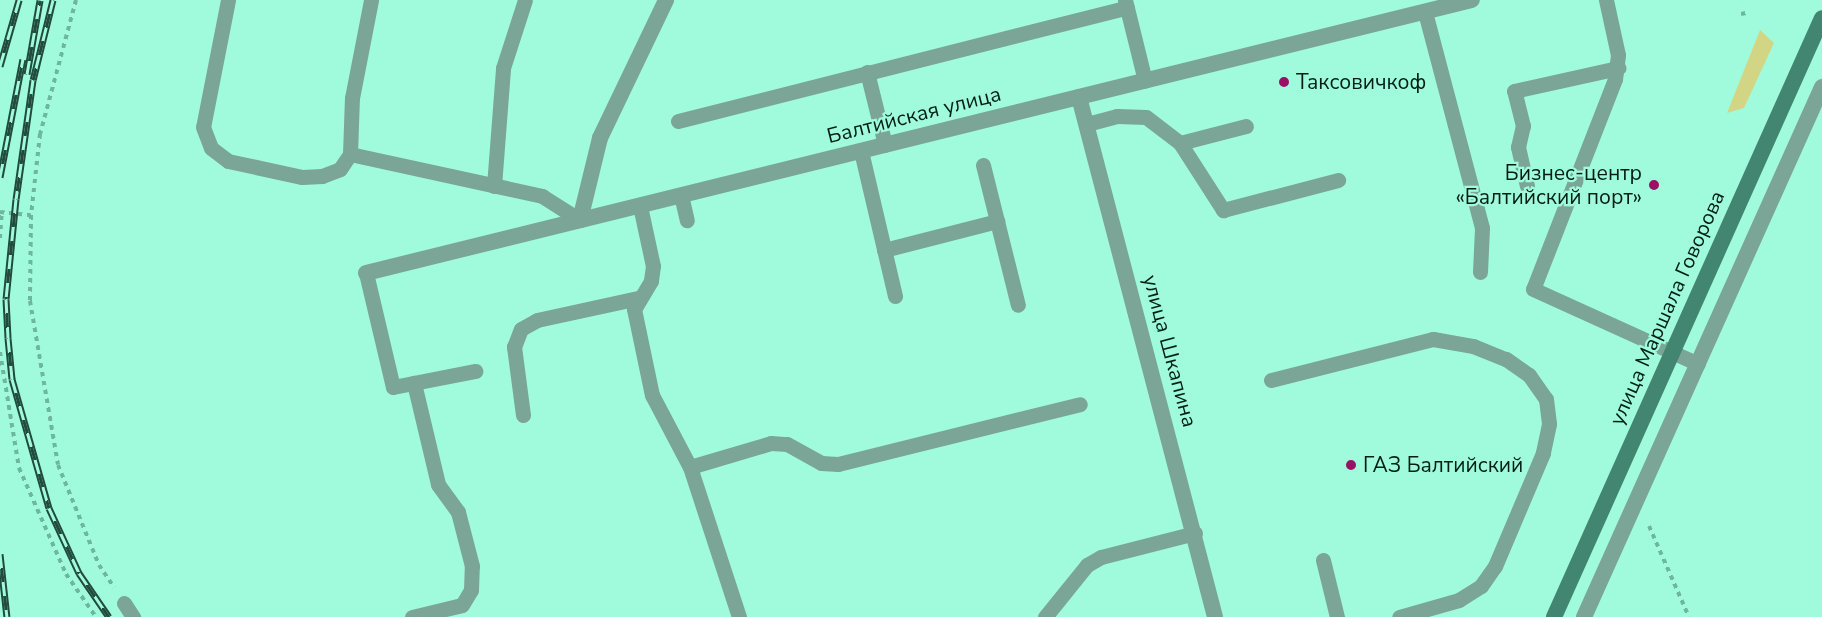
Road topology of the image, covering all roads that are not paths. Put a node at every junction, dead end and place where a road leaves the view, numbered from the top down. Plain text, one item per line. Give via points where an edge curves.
1 (228, 0) edge
2 (371, 0) edge
3 (525, 0) edge
4 (666, 0) edge
5 (1472, 0) edge
6 (1605, 0) edge
7 (1126, 3) edge
8 (1425, 12) junction
9 (1822, 18) edge
10 (1618, 68) junction
11 (867, 72) junction
12 (1145, 81) junction
13 (1822, 87) edge
14 (1079, 97) junction
15 (678, 121) dead end
16 (1087, 124) junction
17 (1246, 126) dead end
18 (1180, 143) junction
19 (885, 145) junction
20 (861, 151) junction
21 (350, 154) junction
22 (983, 165) dead end
23 (1338, 180) dead end
24 (494, 186) junction
25 (1527, 186) dead end
26 (681, 195) junction
27 (640, 206) junction
28 (580, 220) junction
29 (687, 220) dead end
30 (997, 221) junction
31 (884, 250) junction
32 (1480, 272) dead end
33 (366, 273) joint
34 (895, 296) dead end
35 (638, 298) junction
36 (1018, 304) dead end
37 (1672, 352) junction
38 (1698, 364) junction
39 (475, 371) dead end
40 (1271, 380) dead end
41 (414, 383) junction
42 (1080, 404) dead end
43 (523, 415) dead end
44 (690, 467) junction
45 (1195, 533) junction
46 (1323, 560) dead end
47 (124, 603) road end
48 (133, 617) edge
49 (412, 617) edge
50 (740, 617) edge
51 (1045, 617) edge
52 (1215, 617) edge
53 (1337, 617) edge
54 (1399, 617) edge
55 (1554, 617) edge
56 (1584, 617) edge

1 - 21 lane via 203,127 211,148 228,161 302,177 322,176 340,169
2 - 21 lane via 352,98
3 - 24 lane via 503,68
4 - 28 street via 600,138
5 - 8 street, Балтийская улица
6 - 10 lane
7 - 11 lane
7 - 12 lane
8 - 12 street, Балтийская улица
8 - 32 lane via 1482,228
9 - 37 main road, улица Маршала Говорова
10 - 25 lane via 1514,91 1523,126 1518,147
10 - 37 lane via 1533,289
11 - 15 lane
11 - 19 lane
12 - 14 street, Балтийская улица
13 - 38 street
14 - 16 street, улица Шкапина
14 - 19 street, Балтийская улица
16 - 18 lane via 1118,116 1146,117
16 - 45 street, улица Шкапина
17 - 18 lane
18 - 23 lane via 1223,210
19 - 20 street, Балтийская улица
20 - 26 street, Балтийская улица
20 - 31 lane
21 - 24 lane
22 - 30 lane
24 - 28 lane via 542,196
26 - 27 street, Балтийская улица
26 - 29 lane
27 - 28 street, Балтийская улица
27 - 35 lane via 653,266 651,281
28 - 33 street, Балтийская улица
30 - 31 lane
30 - 36 lane
31 - 34 lane
33 - 41 lane via 393,387
35 - 43 lane via 537,320 521,330 514,347
35 - 44 lane via 636,321 652,395
37 - 38 lane
37 - 55 main road, улица Маршала Говорова
38 - 56 street
39 - 41 lane
40 - 54 lane via 1433,339 1473,346 1506,359 1529,375 1546,399 1549,424 1543,453 1495,566 1481,586 1459,600
41 - 49 lane via 438,484 458,512 472,567 471,590 462,605
42 - 44 lane via 838,464 821,463 787,444 771,443
44 - 50 lane
45 - 51 lane via 1094,561
45 - 52 street, улица Шкапина
46 - 53 lane
47 - 48 lane

